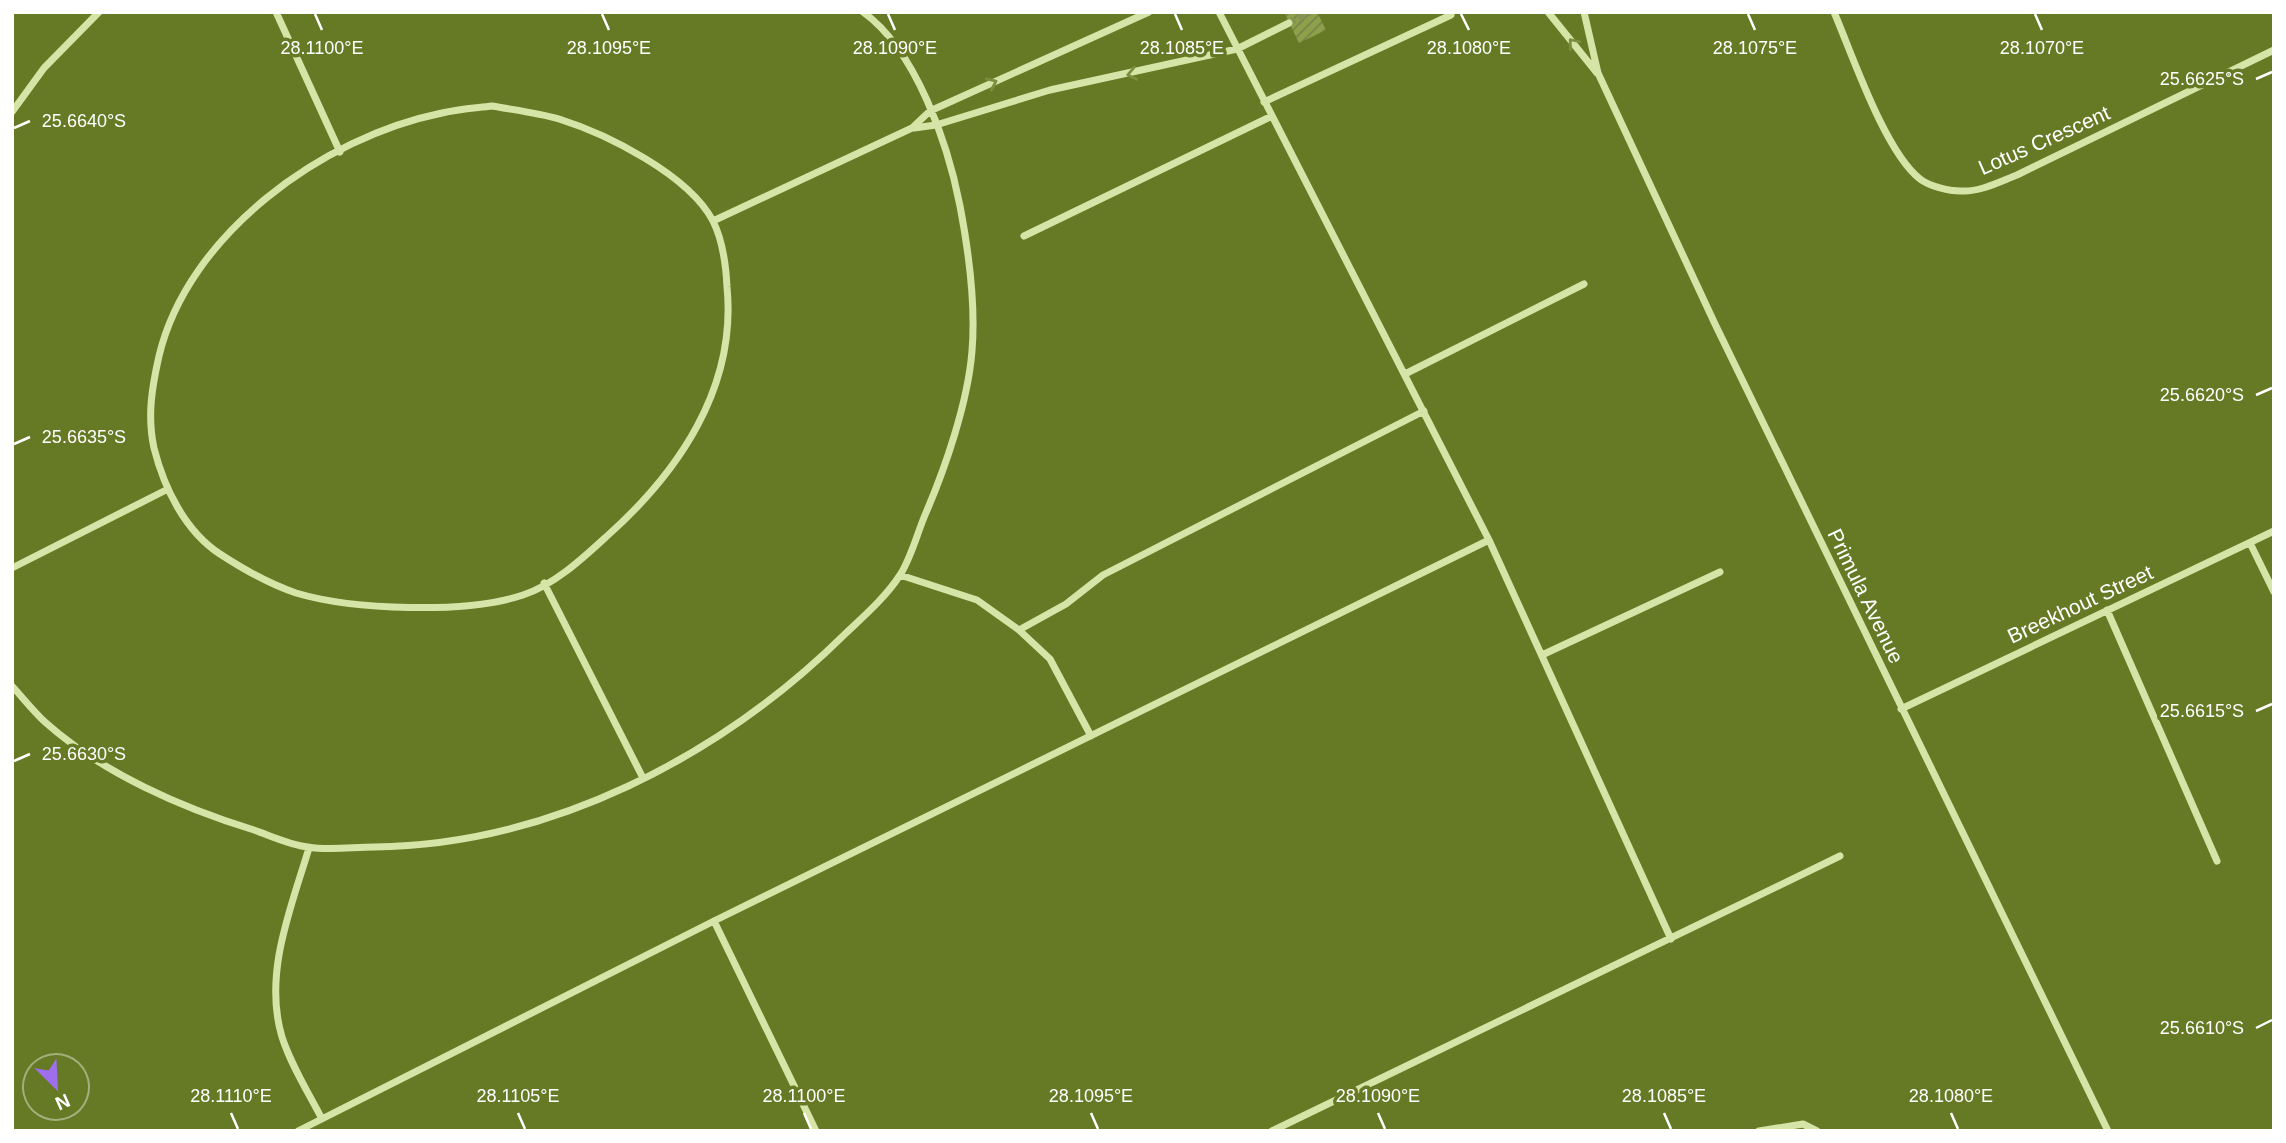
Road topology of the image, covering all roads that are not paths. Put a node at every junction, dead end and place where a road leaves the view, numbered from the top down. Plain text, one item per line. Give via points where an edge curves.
1 (99, 12) edge
2 (276, 12) edge
3 (863, 12) edge
4 (1149, 12) edge
5 (1219, 12) edge
6 (1548, 12) edge
7 (1584, 12) edge
8 (1834, 12) edge
9 (1451, 15) dead end
10 (1289, 23) tunnel mouth
11 (1237, 49) junction
12 (2274, 50) edge
13 (1598, 73) junction
14 (1264, 102) junction
15 (930, 111) junction
16 (12, 112) edge
17 (1272, 116) junction
18 (936, 125) junction
19 (912, 128) junction
20 (340, 152) junction
21 (713, 221) junction
22 (1024, 236) dead end
23 (1584, 284) dead end
24 (1405, 374) junction
25 (1424, 411) junction
26 (168, 489) junction
27 (2274, 531) edge
28 (1489, 540) junction
29 (2250, 543) junction
30 (12, 568) edge
31 (1720, 572) dead end
32 (900, 575) junction
33 (544, 583) junction
34 (2274, 592) edge
35 (2107, 610) junction
36 (1019, 630) junction
37 (1542, 655) junction
38 (12, 686) edge
39 (1901, 709) junction
40 (1091, 736) junction
41 (643, 778) junction
42 (309, 848) junction
43 (1840, 856) dead end
44 (2217, 861) dead end
45 (714, 921) junction
46 (1671, 939) junction
47 (322, 1119) junction
48 (298, 1131) edge
49 (816, 1131) edge
50 (1272, 1131) edge
51 (1759, 1131) edge
52 (1817, 1131) edge
53 (2108, 1131) edge

1 - 16 street via 44,68
2 - 20 street
3 - 15 street via 899,50
15 -> 4 street
5 - 11 street
13 -> 6 street, Primula Avenue
7 - 13 street, Primula Avenue
8 - 12 street, Lotus Crescent via 1872,105 1904,161 1920,180 1960,192 2017,175
9 - 14 street
10 - 11 street
11 - 14 street
11 -> 18 street via 1050,90
13 - 39 street, Primula Avenue
14 - 17 street
15 - 18 street
15 - 19 street
17 - 22 street
17 - 24 street
18 - 19 street
18 - 32 street via 954,176 967,242 972,353 942,475
19 - 21 street
20 - 21 street via 386,130 440,113 492,106 559,119 624,147 663,168
20 - 26 street via 283,183 245,215 189,282 164,334 151,392 150,430
21 - 33 street via 726,267 726,343 713,393 696,432 640,507 575,566
23 - 24 street
24 - 25 street
25 - 28 street
25 - 36 street via 1102,575 1066,604
26 - 30 street
26 - 33 street via 205,545 241,568 294,592 352,605 470,606 526,595
27 - 29 street, Breekhout Street
28 - 37 street
28 - 40 street
29 - 34 street
29 - 35 street, Breekhout Street
31 - 37 street
32 - 36 street via 977,600
32 - 41 street via 803,676 748,719
33 - 41 street
35 - 39 street, Breekhout Street
35 - 44 street
36 - 40 street via 1050,659
37 - 46 street
38 - 42 street via 46,723 89,755 147,787 225,821
39 - 53 street, Primula Avenue
40 - 45 street
41 - 42 street via 538,822 442,843
42 - 47 street via 280,947 276,1009 282,1037
43 - 46 street
45 - 47 street
45 - 49 street
46 - 50 street
47 - 48 street
51 - 52 street via 1803,1124

